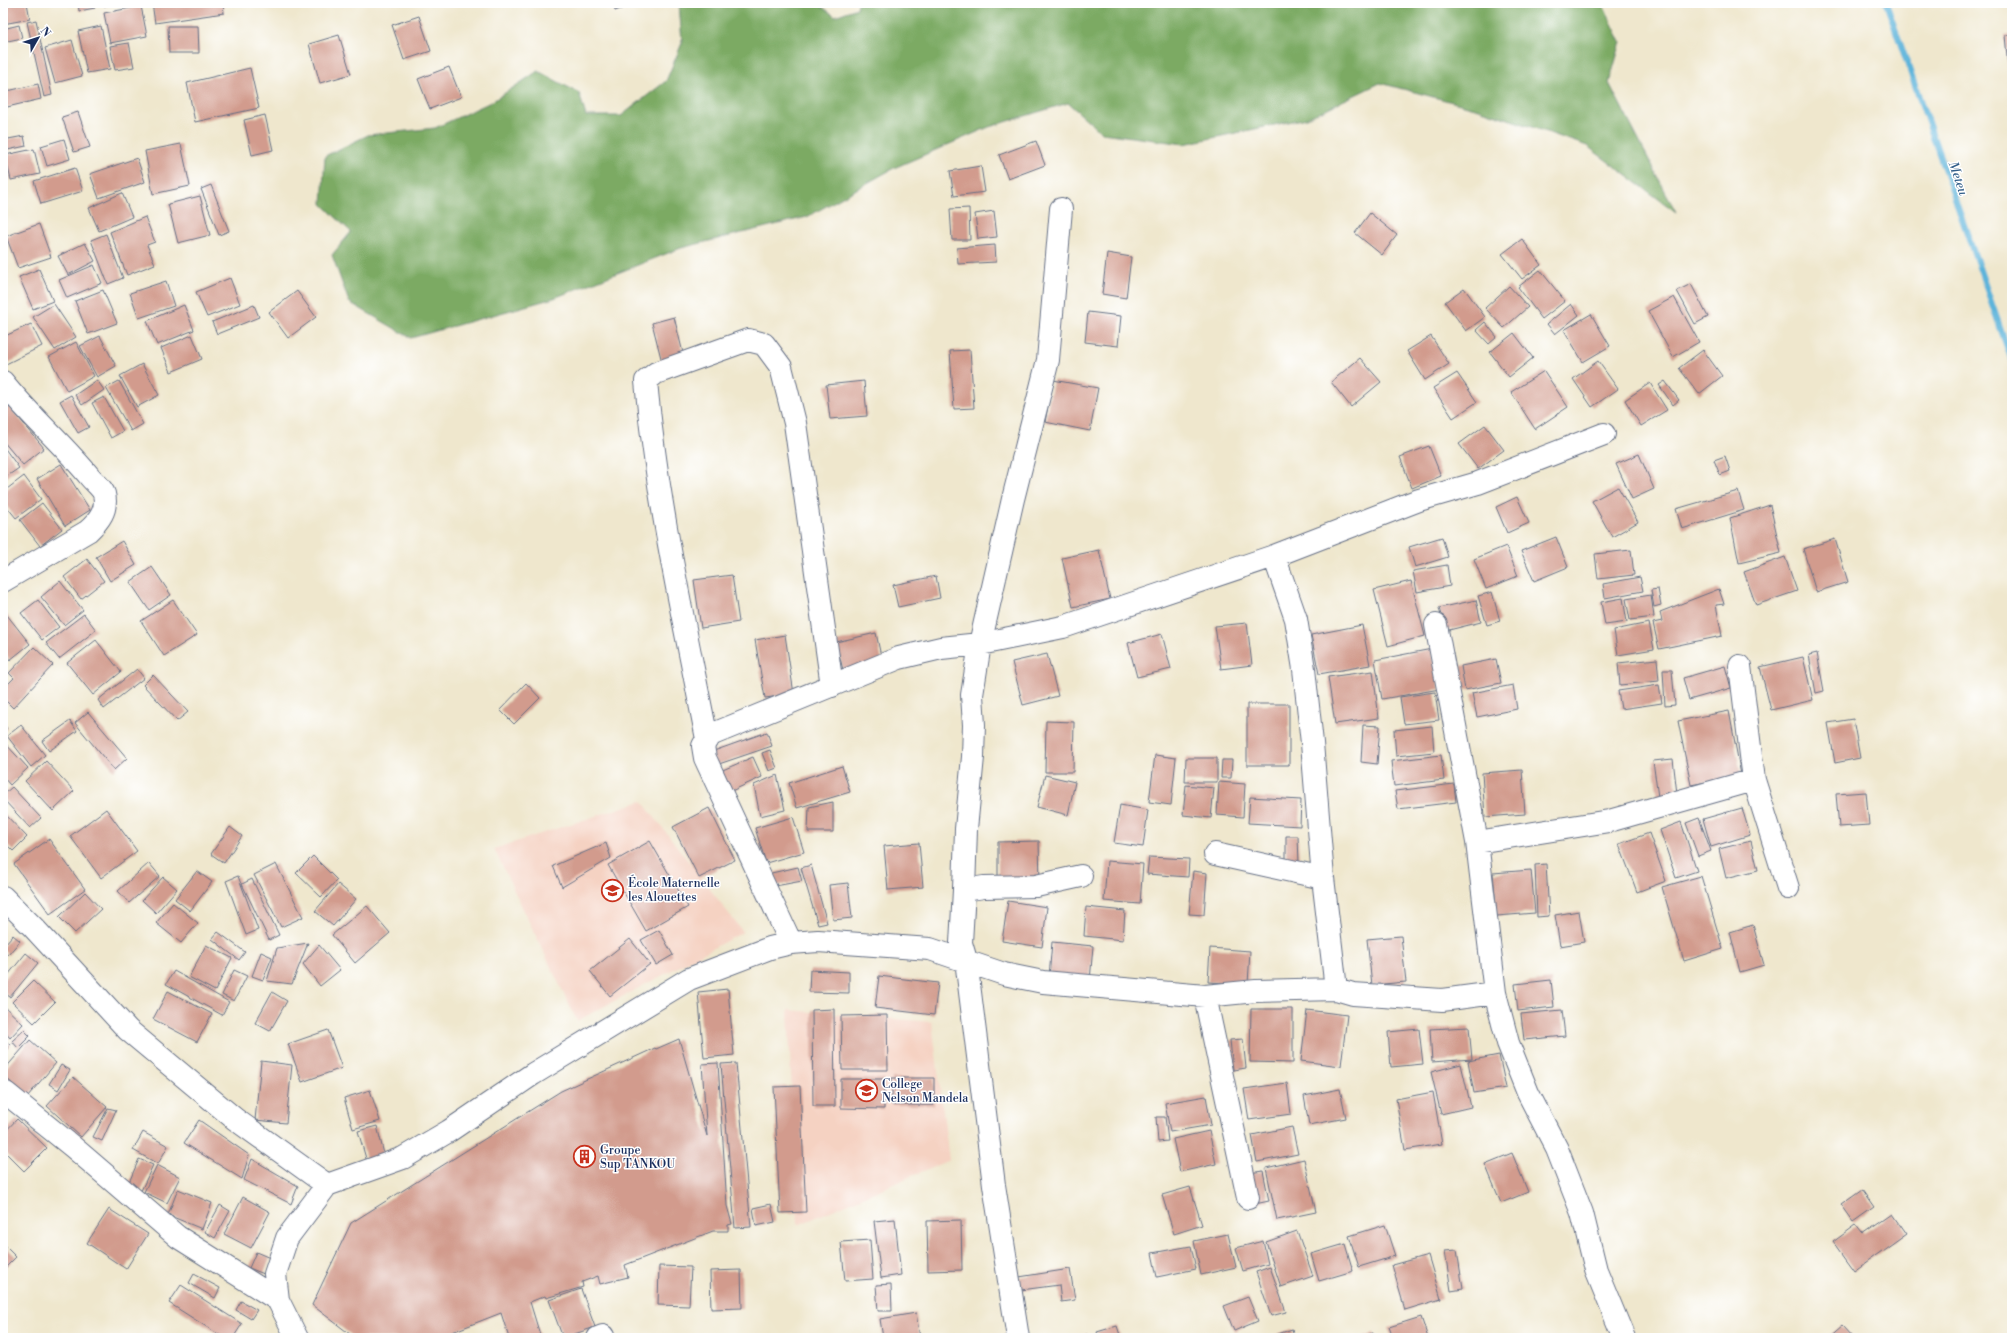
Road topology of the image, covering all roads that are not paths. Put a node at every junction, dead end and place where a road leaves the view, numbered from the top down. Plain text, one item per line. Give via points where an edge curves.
1 (1061, 210) dead end
2 (3, 382) edge
3 (1604, 434) dead end
4 (1274, 556) junction
5 (3, 581) edge
6 (1436, 625) dead end
7 (980, 644) junction
8 (1740, 666) dead end
9 (832, 686) junction
10 (707, 739) junction
11 (1754, 780) junction
12 (1477, 842) junction
13 (1215, 854) dead end
14 (1081, 876) dead end
15 (1323, 878) junction
16 (1788, 888) dead end
17 (964, 890) junction
18 (3, 897) edge
19 (791, 943) junction
20 (966, 960) junction
21 (1336, 988) junction
22 (1495, 993) junction
23 (1205, 996) junction
24 (6, 1093) dead end
25 (327, 1185) junction
26 (1248, 1198) dead end
27 (278, 1300) junction
28 (297, 1338) edge
29 (1018, 1338) edge
30 (1624, 1338) edge

1 - 7 street via 1048,360
2 - 5 street via 104,493 105,508 100,520 88,531
3 - 4 street via 1478,483 1419,500
4 - 7 street via 1063,627
4 - 15 street via 1296,619 1304,669
6 - 12 street
7 - 9 street via 941,648 899,658
7 - 17 street via 972,695 973,757 966,829
8 - 11 street
9 - 10 street
9 - 10 street via 795,423 781,367 764,344 748,340 656,373 646,381 651,433
10 - 19 street via 703,746 705,758
11 - 12 street via 1609,821
11 - 16 street
12 - 22 street
13 - 15 street
14 - 17 street via 1036,886
15 - 21 street
17 - 20 street via 961,943
18 - 25 street via 128,1030 235,1119
19 - 20 street via 818,941 930,949
19 - 25 street via 736,960 689,979 533,1074 449,1131 403,1158
20 - 23 street via 1004,974 1043,982
20 - 29 street via 994,1185
21 - 22 street via 1353,994 1442,1000
21 - 23 street
22 - 30 street via 1508,1044 1528,1093 1557,1149 1582,1213 1596,1270
23 - 26 street
24 - 27 street via 178,1237
25 - 27 street via 287,1238 275,1274
27 - 28 street

